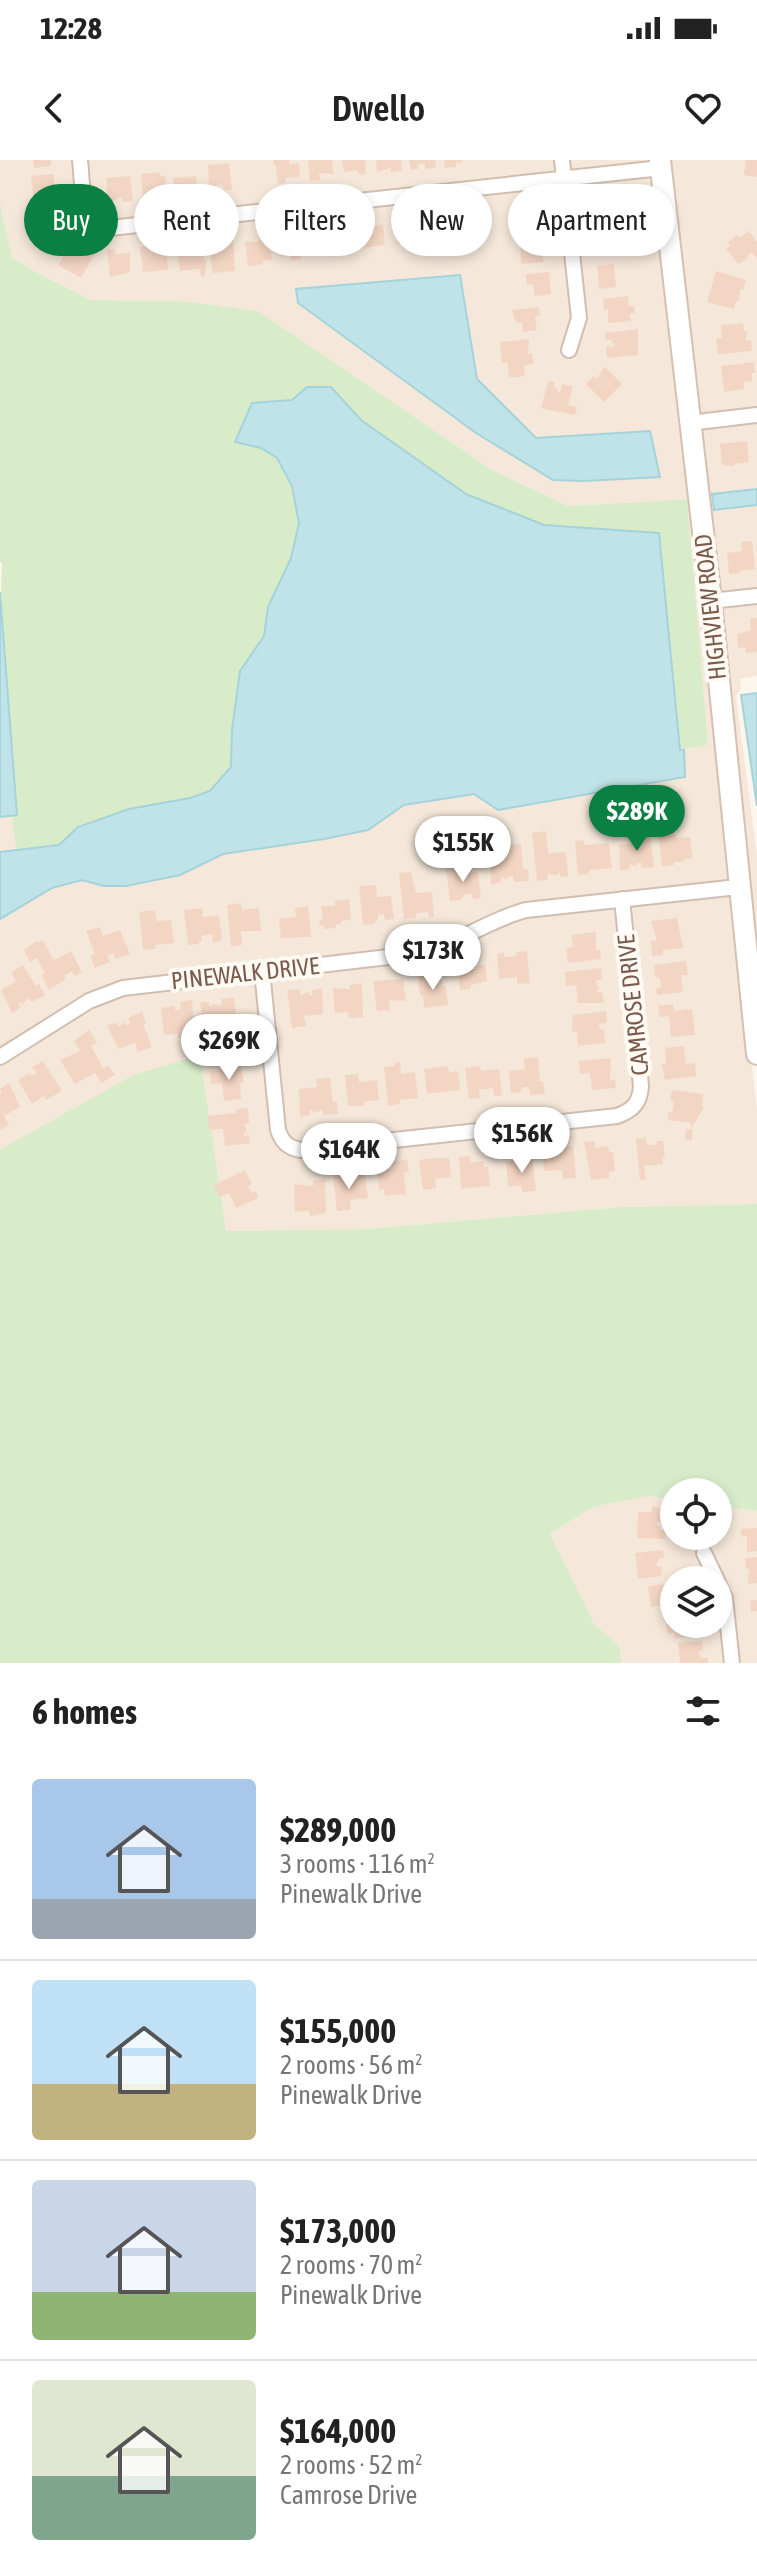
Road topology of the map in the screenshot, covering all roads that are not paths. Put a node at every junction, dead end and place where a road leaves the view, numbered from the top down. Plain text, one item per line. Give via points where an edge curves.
1 (80, 160) edge
2 (562, 160) edge
3 (661, 164) edge
4 (564, 178) junction
5 (569, 350) dead end
6 (757, 415) edge
7 (689, 423) junction
8 (757, 596) edge
9 (711, 601) junction
10 (738, 887) junction
11 (622, 899) junction
12 (262, 971) junction
13 (757, 1054) edge
14 (0, 1057) edge
15 (704, 1553) dead end
16 (710, 1566) edge
17 (729, 1638) edge
18 (732, 1663) edge

1 - 4 street via 89,217 110,228
2 - 4 street
3 - 4 street
3 - 7 street, HIGHVIEW ROAD
4 - 5 street via 579,318
6 - 7 street
7 - 9 street, HIGHVIEW ROAD
8 - 9 street
9 - 10 street, HIGHVIEW ROAD
10 - 11 street, PINEWALK DRIVE
10 - 13 street, HIGHVIEW ROAD
11 - 12 street, PINEWALK DRIVE via 505,915 432,950
11 - 12 street, CAMROSE DRIVE via 641,1086 637,1105 617,1116 293,1149 278,1130
12 - 14 street, PINEWALK DRIVE via 123,988 89,1001
15 - 16 street
17 - 18 street

